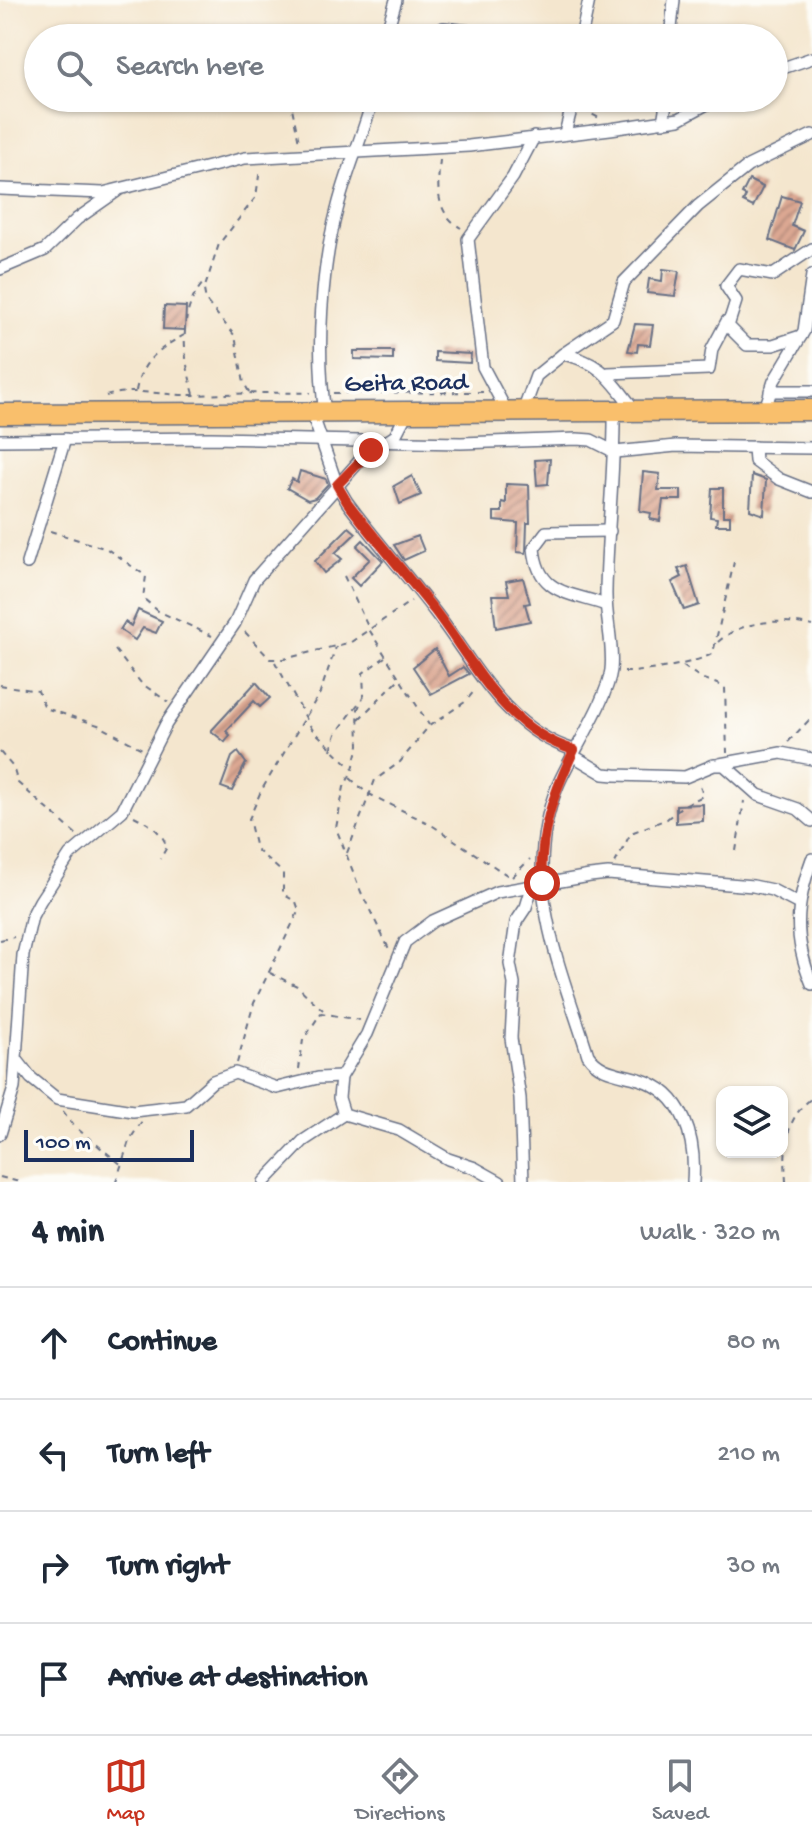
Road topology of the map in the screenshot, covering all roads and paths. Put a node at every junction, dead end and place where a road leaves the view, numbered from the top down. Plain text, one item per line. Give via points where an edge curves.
1 (396, 0) edge
2 (589, 0) edge
3 (674, 0) edge
4 (389, 24) edge
5 (584, 24) edge
6 (671, 24) edge
7 (812, 58) edge
8 (788, 66) edge
9 (293, 112) edge
10 (369, 112) edge
11 (571, 112) edge
12 (591, 112) edge
13 (665, 112) edge
14 (695, 112) edge
15 (663, 122) junction
16 (610, 129) junction
17 (565, 133) junction
18 (812, 135) edge
19 (534, 137) junction
20 (442, 147) junction
21 (358, 150) junction
22 (317, 152) junction
23 (263, 156) junction
24 (0, 189) edge
25 (117, 191) junction
26 (469, 234) junction
27 (812, 249) edge
28 (0, 269) edge
29 (812, 275) edge
30 (205, 281) junction
31 (810, 311) edge
32 (727, 321) junction
33 (185, 335) junction
34 (801, 336) junction
35 (563, 354) junction
36 (608, 373) junction
37 (812, 391) edge
38 (136, 392) junction
39 (250, 393) junction
40 (195, 395) junction
41 (768, 400) junction
42 (509, 403) junction
43 (320, 406) junction
44 (624, 409) junction
45 (812, 410) edge
46 (408, 411) junction
47 (0, 414) edge
48 (89, 414) junction
49 (65, 439) junction
50 (0, 440) edge
51 (322, 441) junction
52 (390, 441) junction
53 (754, 447) junction
54 (812, 448) edge
55 (615, 452) junction
56 (337, 485) junction
57 (812, 492) edge
58 (36, 526) junction
59 (610, 531) junction
60 (734, 562) dead end
61 (27, 563) dead end
62 (344, 576) dead end
63 (421, 594) junction
64 (606, 605) junction
65 (235, 623) junction
66 (812, 626) edge
67 (370, 631) junction
68 (223, 642) junction
69 (717, 643) junction
70 (336, 647) junction
71 (115, 650) dead end
72 (385, 657) junction
73 (274, 661) junction
74 (681, 664) junction
75 (611, 671) junction
76 (399, 679) junction
77 (482, 682) junction
78 (812, 683) edge
79 (0, 685) edge
80 (812, 694) edge
81 (360, 702) junction
82 (178, 710) junction
83 (812, 717) edge
84 (305, 718) junction
85 (358, 720) junction
86 (429, 726) junction
87 (158, 744) junction
88 (331, 751) junction
89 (0, 752) edge
90 (573, 753) junction
91 (773, 754) junction
92 (812, 759) edge
93 (723, 763) junction
94 (353, 769) junction
95 (695, 775) junction
96 (349, 777) junction
97 (749, 788) junction
98 (367, 793) junction
99 (122, 811) junction
100 (812, 821) edge
101 (83, 841) junction
102 (540, 850) junction
103 (736, 851) dead end
104 (347, 853) junction
105 (160, 859) dead end
106 (812, 859) edge
107 (608, 874) junction
108 (511, 878) junction
109 (537, 883) junction
110 (485, 896) junction
111 (799, 904) junction
112 (27, 935) junction
113 (0, 940) edge
114 (395, 960) junction
115 (269, 973) junction
116 (812, 984) edge
117 (324, 1012) junction
118 (372, 1022) junction
119 (17, 1060) junction
120 (235, 1073) junction
121 (341, 1077) junction
122 (299, 1082) junction
123 (812, 1098) edge
124 (57, 1099) junction
125 (150, 1111) junction
126 (344, 1114) junction
127 (0, 1134) edge
128 (123, 1166) junction
129 (0, 1177) edge
130 (498, 1181) edge
131 (19, 1182) edge
132 (116, 1182) edge
133 (264, 1182) edge
134 (523, 1182) edge
135 (693, 1182) edge
136 (786, 1182) edge

1 - 4 street
2 - 5 street
3 - 6 street
7 - 8 street
9 - 22 path via 298,141
10 - 21 street
11 - 17 street
12 - 16 path
13 - 15 street
14 - 15 street
15 - 16 street
16 - 17 street
17 - 19 street
18 - 35 street via 748,166 698,206 624,282 613,320
19 - 20 street
19 - 26 street via 513,177
20 - 21 street
20 - 26 path via 440,203 447,217
21 - 22 street
21 - 43 street via 329,252
22 - 23 street
23 - 25 street
23 - 30 path via 256,197 219,244
24 - 25 street
25 - 28 street via 45,250
26 - 42 street via 483,367
27 - 32 street via 773,275 737,270 726,286 736,301
29 - 31 street
30 - 33 path via 189,306
30 - 39 path via 206,301 235,336
31 - 34 street
32 - 34 street via 747,345 773,345
32 - 36 street via 712,349 709,369
33 - 38 path via 151,356
33 - 40 path
34 - 41 street
35 - 36 street
35 - 42 street
36 - 44 street
37 - 41 street
38 - 40 path
38 - 48 path via 108,396
39 - 40 path
39 - 43 path
41 - 44 highway, Geita Road
41 - 45 highway, Geita Road
42 - 43 path
42 - 44 highway, Geita Road
42 - 46 highway, Geita Road
43 - 46 highway, Geita Road
43 - 48 highway, Geita Road
43 - 51 street
44 - 55 street
46 - 52 street
47 - 48 highway, Geita Road
49 - 50 street
49 - 51 street
49 - 58 street
51 - 52 street
51 - 56 street
52 - 55 street via 577,439
52 - 56 street via 371,450
53 - 54 street
53 - 55 street via 660,446
53 - 57 street via 755,461 765,469
55 - 59 street
56 - 63 street
56 - 65 street via 254,580
58 - 61 street
58 - 68 path via 107,549 146,576 143,598 151,607
59 - 64 street
59 - 64 street via 546,532 534,548 545,583
60 - 69 path
62 - 67 path
63 - 67 path
63 - 77 street
64 - 75 street
65 - 68 street
65 - 73 path
66 - 69 path via 754,624
67 - 70 path
67 - 72 path
68 - 82 street
69 - 74 path via 706,659
70 - 73 path
70 - 84 path via 324,686
71 - 82 path via 141,683
72 - 76 path
72 - 81 path via 363,673
73 - 84 path
74 - 75 path via 646,672
74 - 93 path via 725,687
75 - 90 street
76 - 85 path
76 - 86 path
77 - 86 path via 465,702
77 - 90 street via 544,740
78 - 80 path
79 - 87 path via 38,691 45,708 98,725 140,749
81 - 85 path
81 - 88 path via 336,734
82 - 87 street
83 - 91 path
84 - 88 path
84 - 115 path via 249,819 256,849 279,867 283,894 299,910
85 - 94 path
86 - 98 path
87 - 99 street
88 - 94 path
89 - 101 path via 18,783
90 - 95 street via 604,774
90 - 102 street via 546,817
91 - 92 street
91 - 93 street
93 - 95 street
93 - 97 street
94 - 96 path
95 - 107 path via 703,796 667,819 631,833
96 - 98 path
96 - 104 path via 336,822
97 - 100 street via 798,809
97 - 103 path
98 - 104 path
98 - 108 path via 430,824
99 - 101 street
99 - 105 path via 147,823 165,841
101 - 112 street via 40,901
102 - 108 path
102 - 109 street
104 - 114 path
106 - 111 street
107 - 109 street
107 - 111 street via 753,886
108 - 110 path
109 - 110 street
109 - 134 street via 516,922 510,964
109 - 135 street via 588,1055 608,1071 643,1080 680,1109 693,1146
110 - 114 street via 418,929
111 - 116 street via 799,954
112 - 113 path
112 - 119 street
114 - 118 street
115 - 117 path via 297,986
115 - 120 path via 254,1003
117 - 118 path
117 - 122 path via 303,1040
118 - 121 street
119 - 124 street
119 - 127 street
120 - 122 street via 277,1088
120 - 125 street via 213,1081 186,1105
121 - 122 street
121 - 126 street
123 - 136 path via 793,1117 786,1137
124 - 125 street
124 - 128 path via 74,1126
125 - 128 path via 129,1141
126 - 130 street via 399,1130
126 - 133 street via 303,1141
128 - 132 path
129 - 131 path

